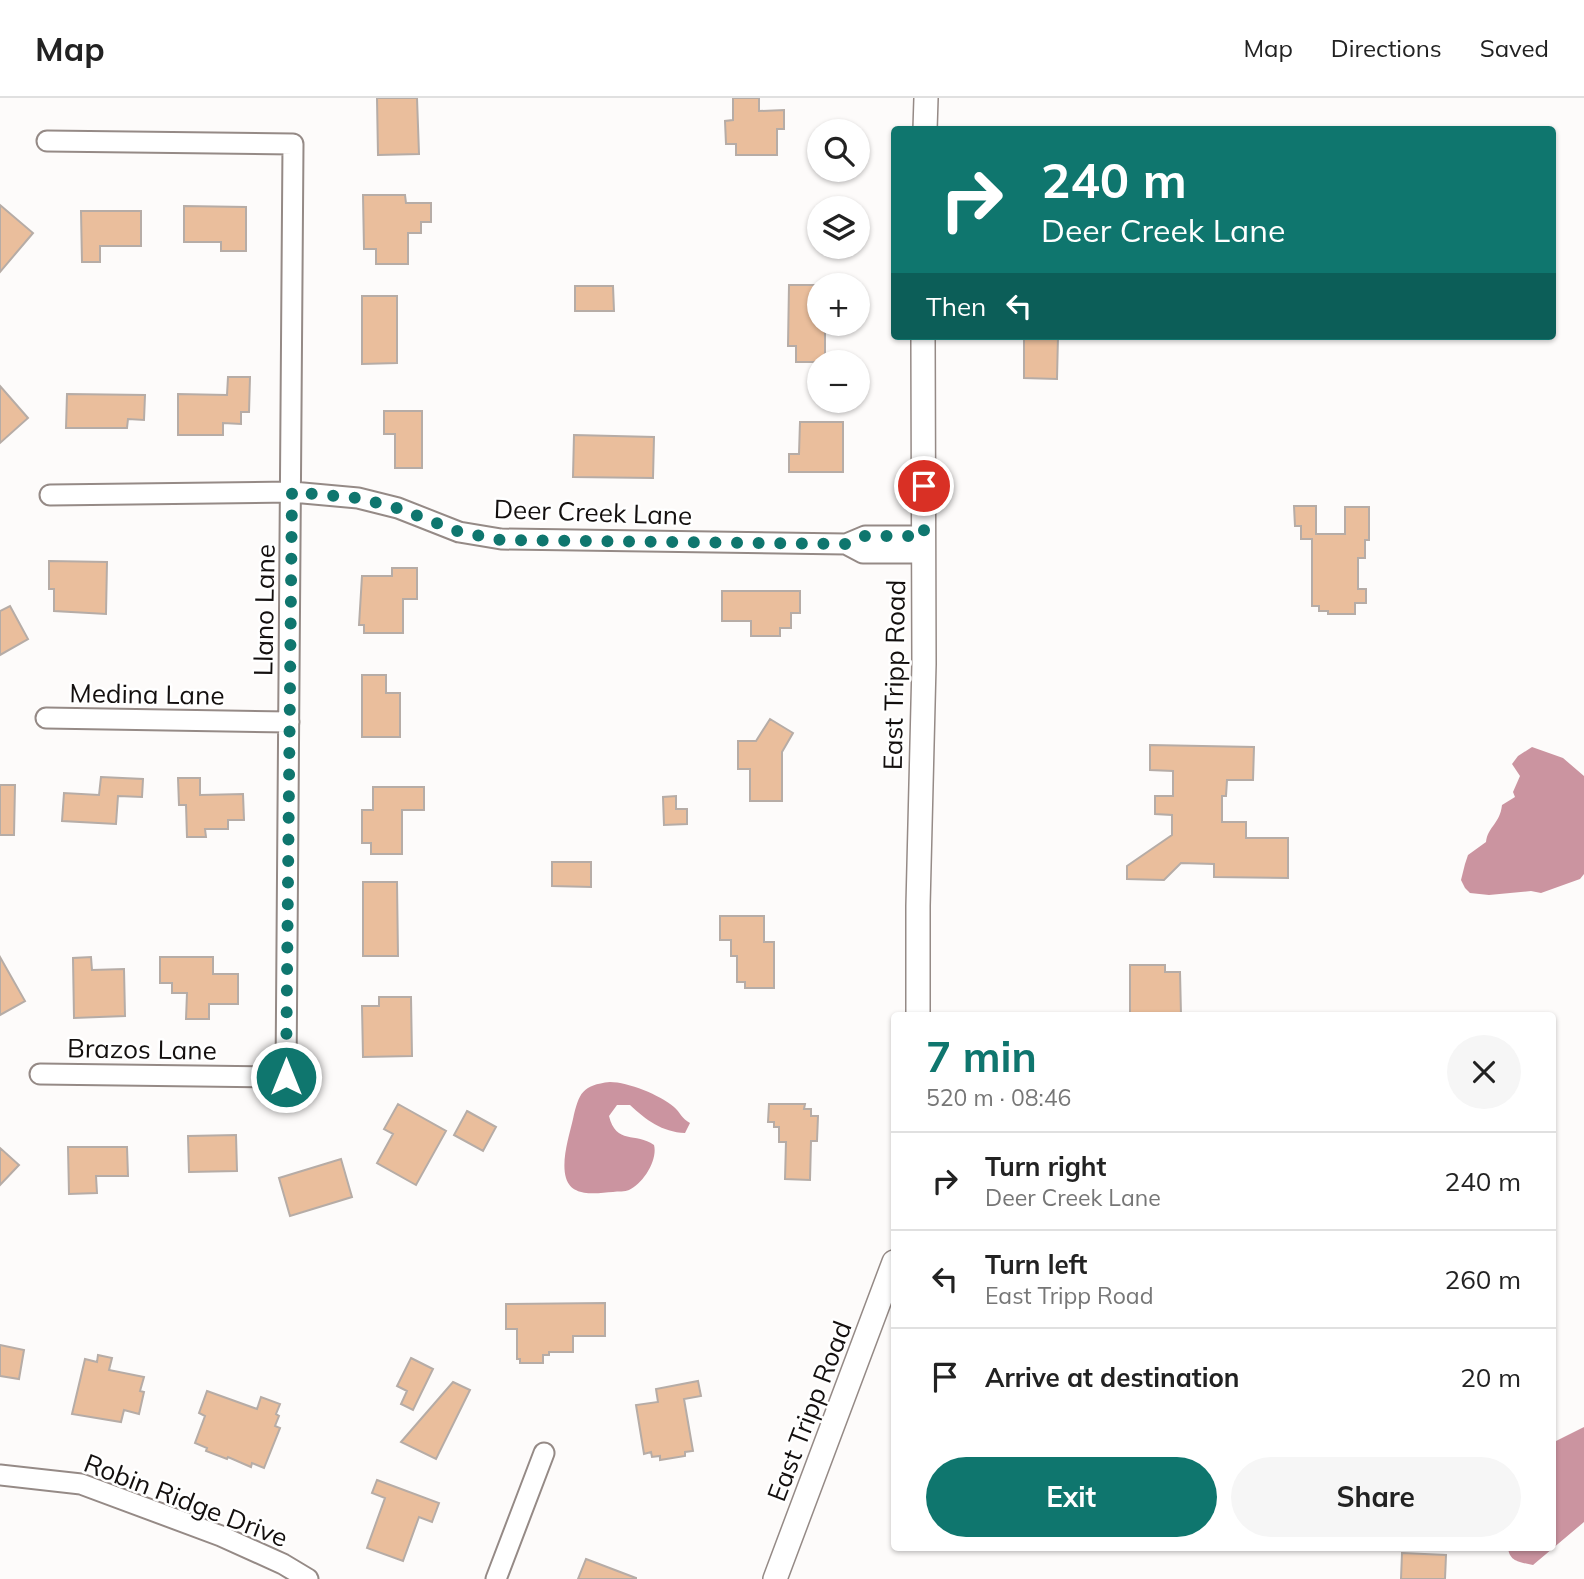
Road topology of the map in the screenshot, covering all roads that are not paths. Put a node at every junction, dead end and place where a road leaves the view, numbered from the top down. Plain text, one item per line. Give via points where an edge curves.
1 (926, 98) edge
2 (925, 126) edge
3 (47, 141) dead end
4 (923, 340) edge
5 (292, 492) junction
6 (50, 495) dead end
7 (924, 545) junction
8 (46, 718) dead end
9 (289, 722) junction
10 (918, 1012) edge
11 (40, 1074) dead end
12 (286, 1077) joint
13 (891, 1270) edge
14 (544, 1453) dead end
15 (0, 1475) edge
16 (308, 1579) edge
17 (496, 1579) edge
18 (775, 1579) edge

1 - 2 street
3 - 5 street, Llano Lane via 293,144
4 - 7 street, East Tripp Road
5 - 6 street, Deer Creek Lane
5 - 7 street, Deer Creek Lane via 358,498 460,532 501,540 846,544 863,553
5 - 9 street, Llano Lane
7 - 10 street, East Tripp Road
8 - 9 street, Medina Lane
9 - 12 street, Llano Lane
11 - 12 street, Brazos Lane
13 - 18 street, East Tripp Road
14 - 17 street
15 - 16 street, Robin Ridge Drive via 81,1485 221,1536

